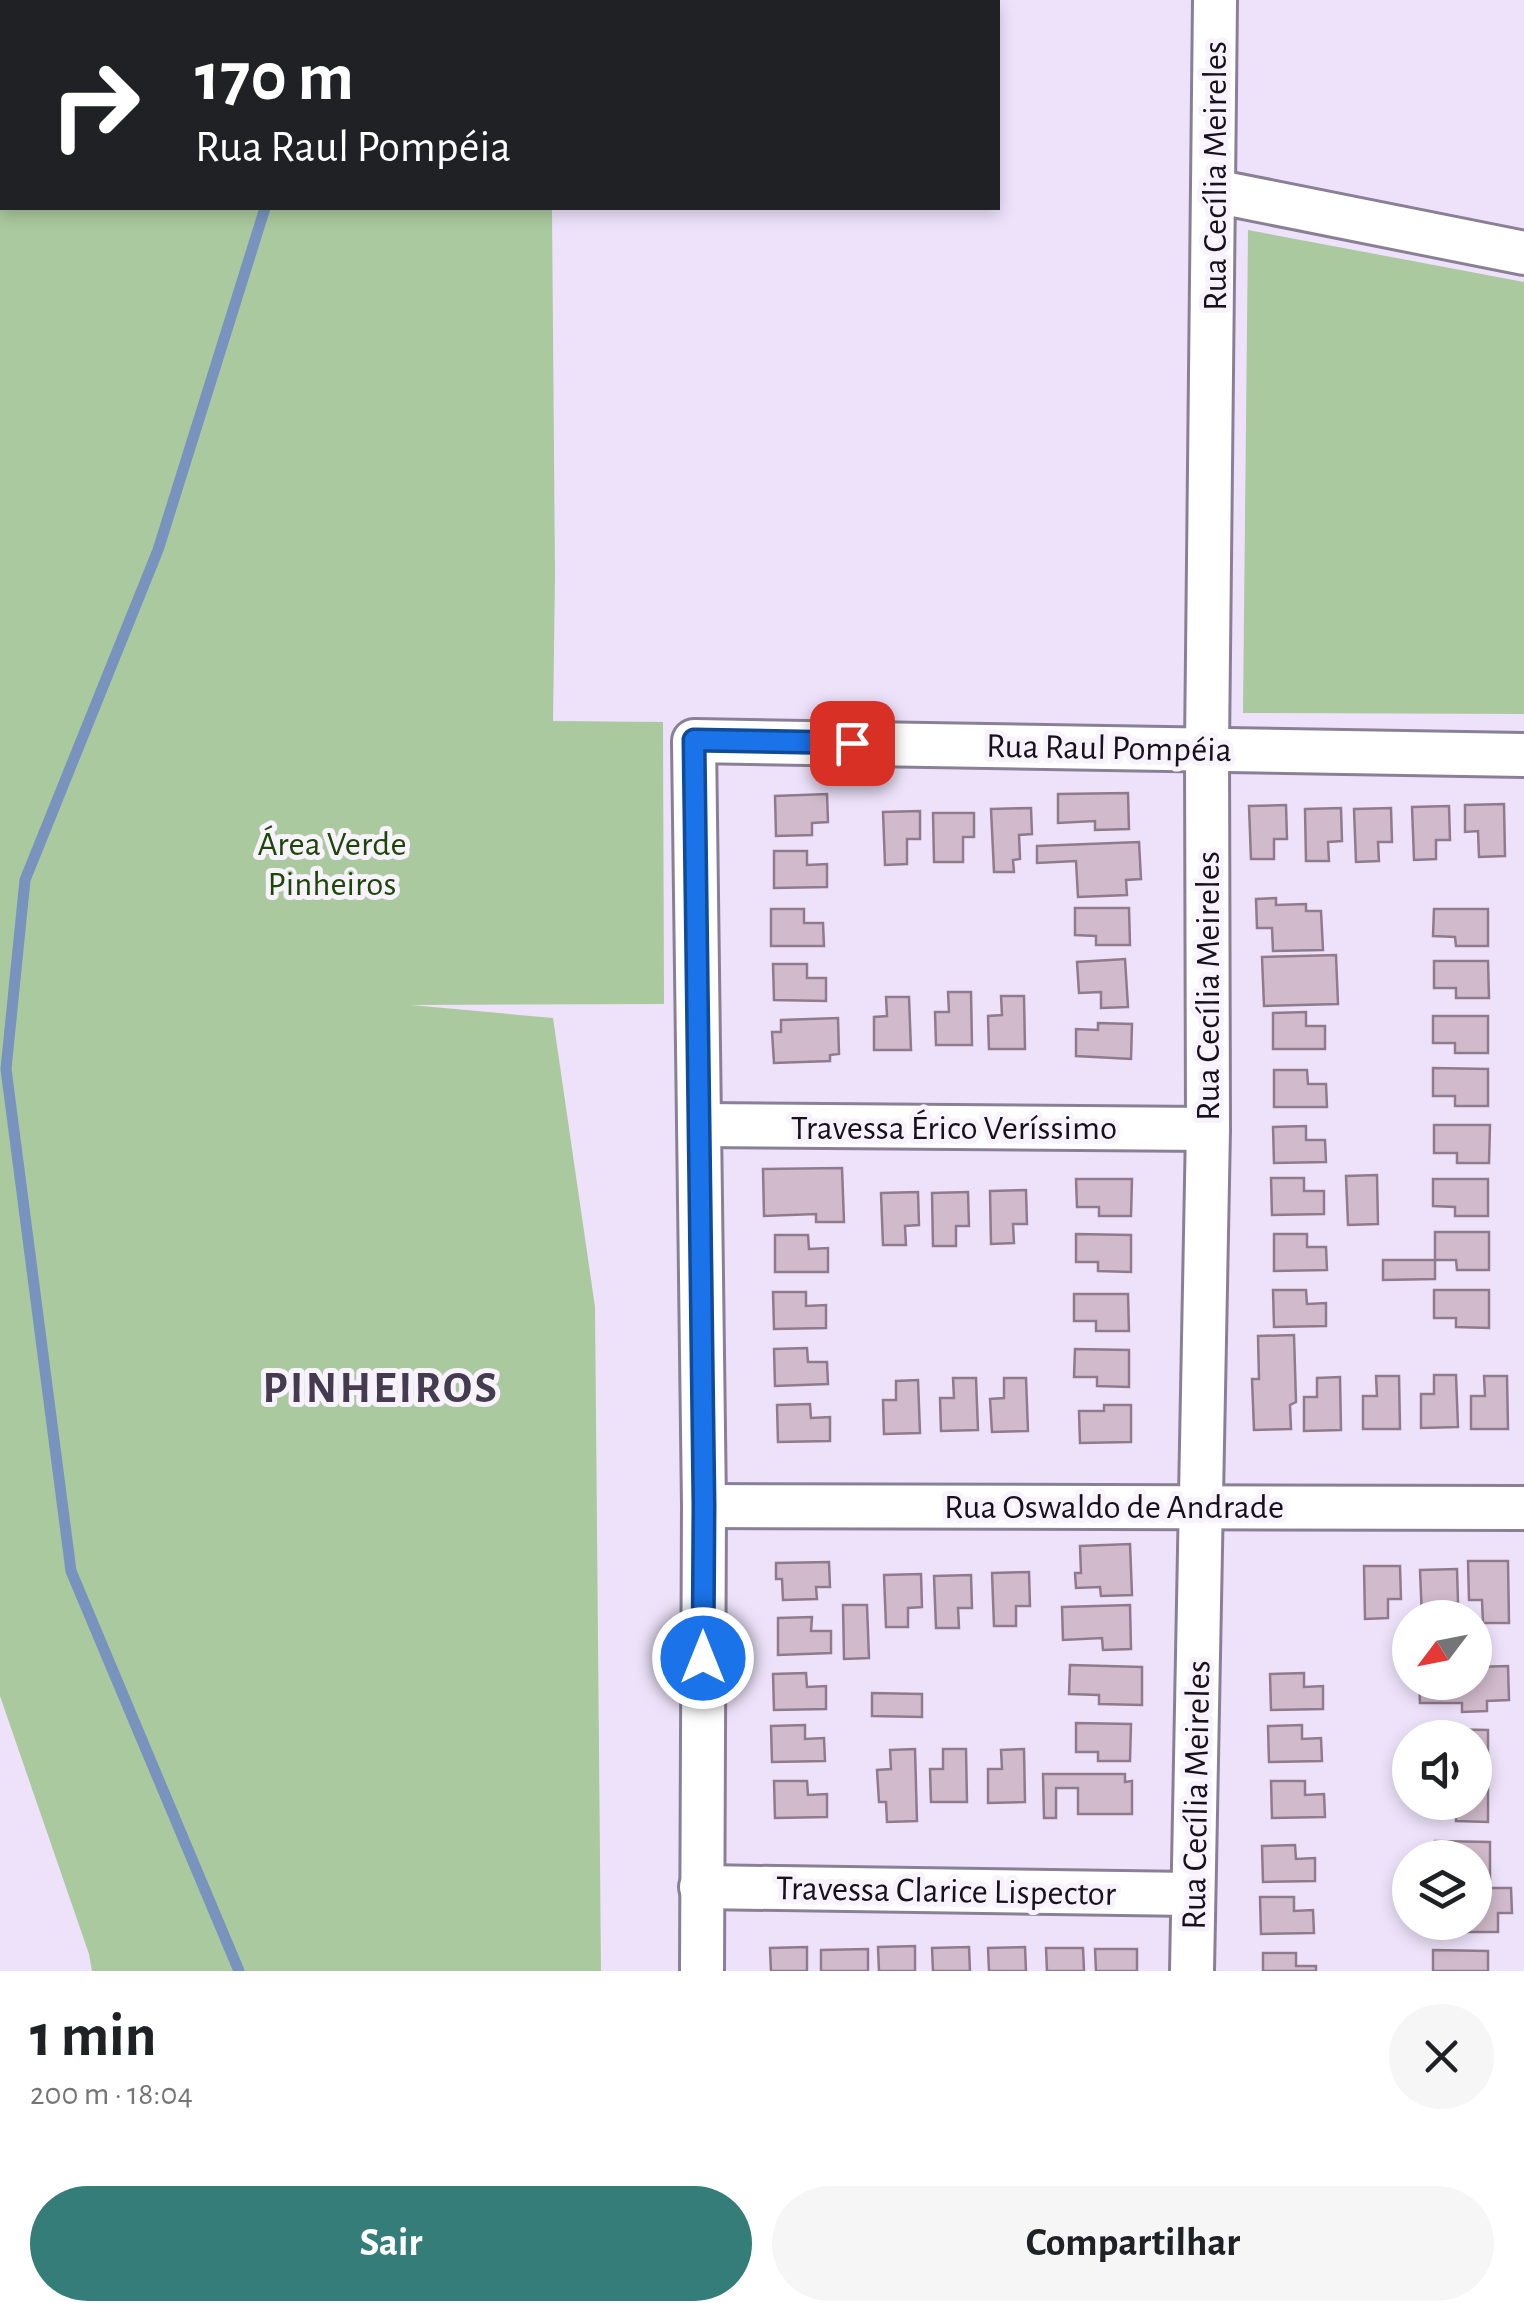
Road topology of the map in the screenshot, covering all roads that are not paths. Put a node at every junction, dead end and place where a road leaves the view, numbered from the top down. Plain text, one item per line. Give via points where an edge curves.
1 (1215, 0) edge
2 (1214, 191) junction
3 (1524, 253) edge
4 (1207, 748) junction
5 (1524, 755) edge
6 (700, 1126) junction
7 (1208, 1129) junction
8 (704, 1506) junction
9 (1202, 1506) junction
10 (1524, 1508) edge
11 (701, 1887) junction
12 (1192, 1894) junction
13 (702, 1971) edge
14 (1192, 1971) edge

1 - 2 street, Rua Cecília Meireles
2 - 3 street
2 - 4 street, Rua Cecília Meireles
4 - 5 street, Rua Raul Pompéia
4 - 6 street, Rua Raul Pompéia via 694,740
4 - 7 street, Rua Cecília Meireles
6 - 7 street, Travessa Érico Veríssimo
6 - 8 street
7 - 9 street, Rua Cecília Meireles
8 - 9 street, Rua Oswaldo de Andrade
8 - 11 street
9 - 10 street, Rua Oswaldo de Andrade
9 - 12 street, Rua Cecília Meireles
11 - 12 street, Travessa Clarice Lispector
11 - 13 street
12 - 14 street, Rua Cecília Meireles

